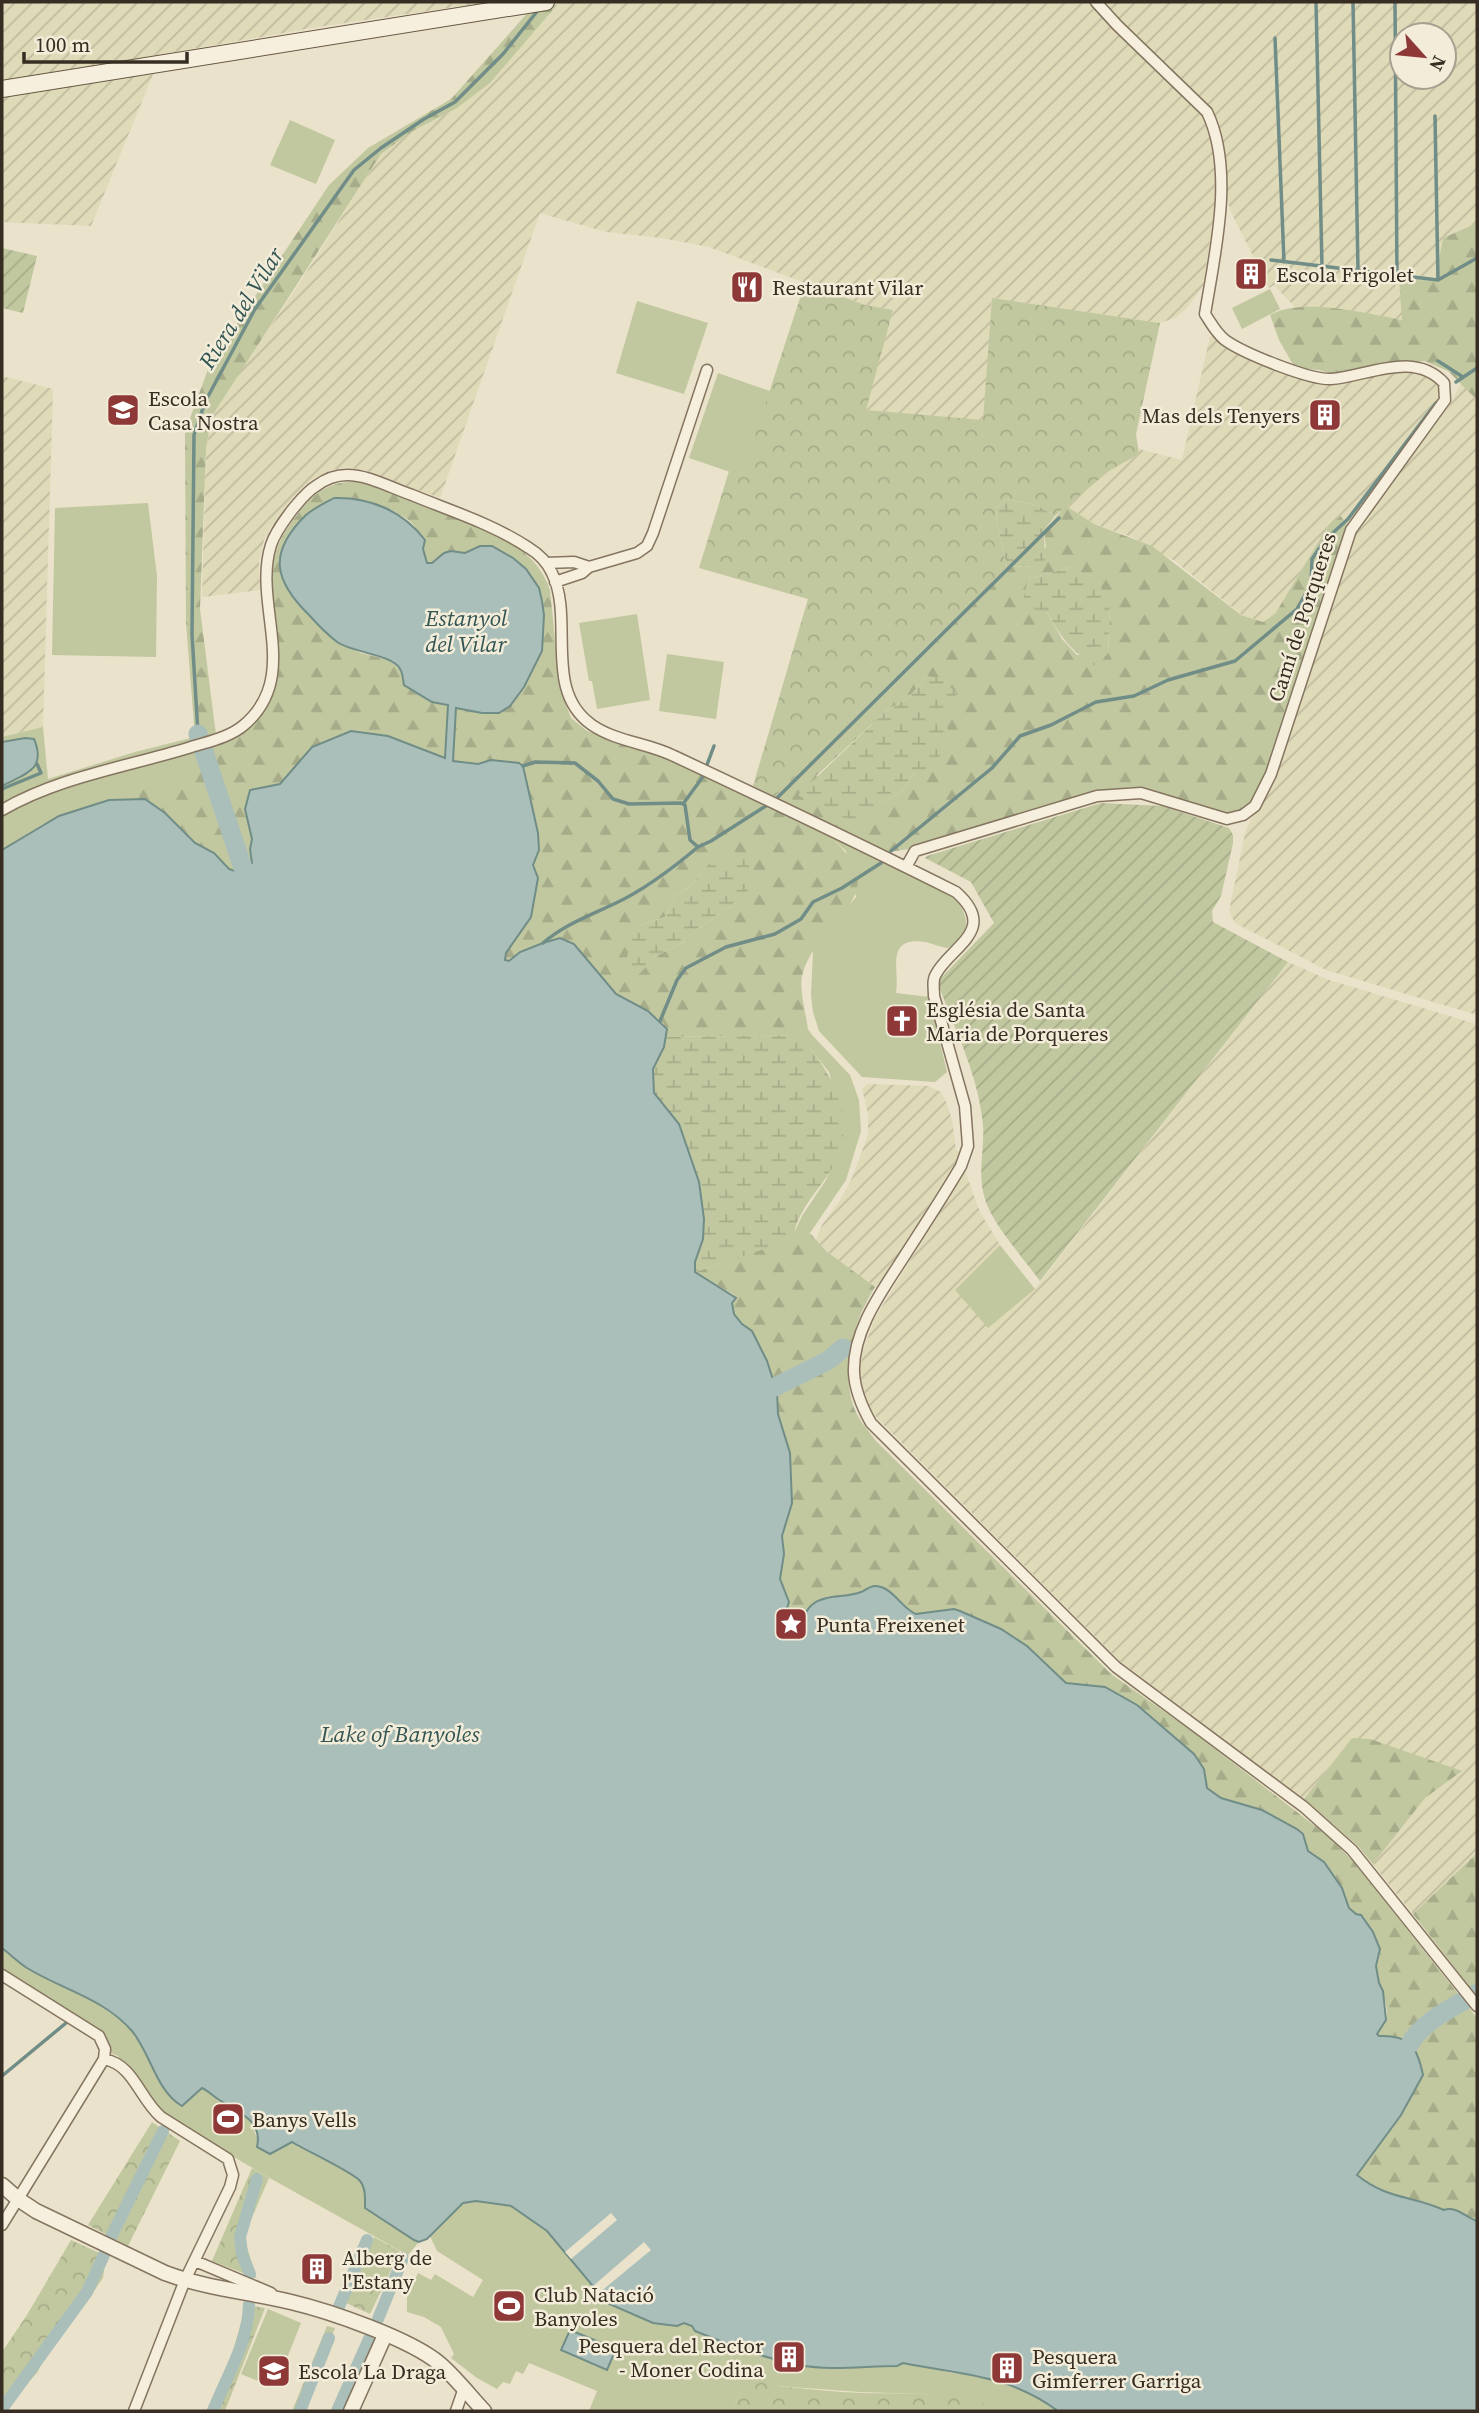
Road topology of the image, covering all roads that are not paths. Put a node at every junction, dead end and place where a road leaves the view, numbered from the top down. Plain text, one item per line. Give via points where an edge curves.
1 (546, 2) edge
2 (1096, 2) edge
3 (2, 89) edge
4 (707, 370) dead end
5 (546, 563) junction
6 (589, 567) junction
7 (555, 582) junction
8 (2, 810) edge
9 (906, 867) junction
10 (2, 1975) edge
11 (1477, 2006) edge
12 (104, 2059) junction
13 (2, 2185) edge
14 (18, 2199) junction
15 (2, 2225) edge
16 (195, 2261) junction
17 (185, 2280) junction
18 (293, 2302) junction
19 (384, 2335) junction
20 (464, 2389) junction
21 (134, 2411) edge
22 (351, 2411) edge
23 (456, 2411) edge
24 (484, 2411) edge

1 - 3 main road
2 - 9 street, Camí de Porqueres via 1207,112 1216,130 1220,202 1205,314 1214,329 1226,341 1297,374 1329,379 1415,366 1428,370 1444,383 1444,400 1351,530 1271,774 1255,806 1227,818 1141,793 1097,796 915,851
4 - 6 street via 646,546
5 - 6 street via 574,562
5 - 7 street
5 - 8 street via 487,524 375,481 345,475 331,478 304,496 271,542 267,562 273,661 269,691 261,708 243,726 218,738 48,788
6 - 7 street
7 - 9 street via 568,695 588,721 604,732 670,753
9 - 11 street via 956,892 972,915 968,937 937,971 934,983 965,1106 968,1146 961,1166 862,1332 853,1370 862,1408 871,1423 1116,1667 1304,1807 1352,1850
10 - 12 street via 99,2036
12 - 14 street
12 - 16 street via 124,2068 161,2117 221,2154 232,2167 230,2188
13 - 14 street
14 - 15 street
14 - 17 street via 87,2237
16 - 17 street
16 - 18 street
17 - 18 street
17 - 21 street
18 - 19 street
19 - 20 street via 439,2363
19 - 22 street
20 - 23 street
20 - 24 street

